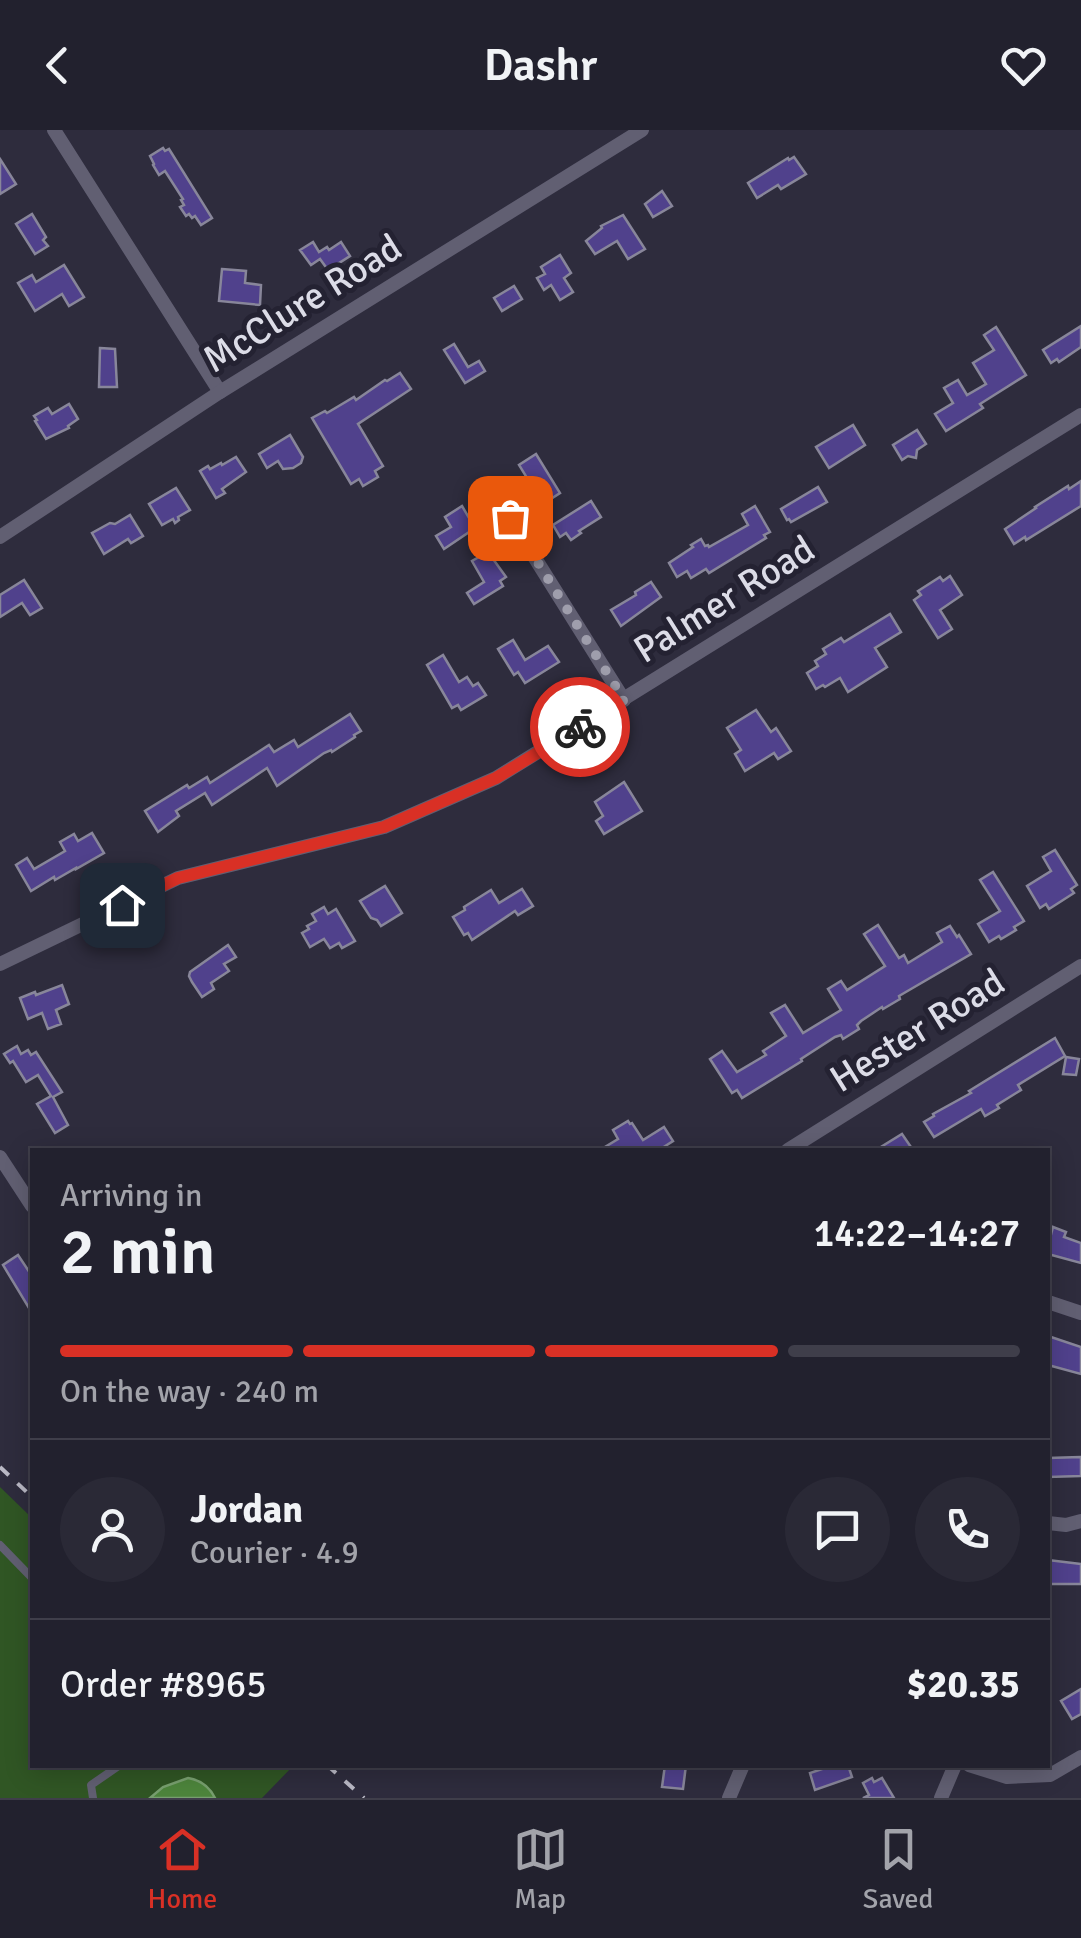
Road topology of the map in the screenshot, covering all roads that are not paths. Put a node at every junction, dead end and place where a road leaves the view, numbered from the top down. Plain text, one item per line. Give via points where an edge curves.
1 (54, 130) edge
2 (642, 130) edge
3 (220, 392) junction
4 (1081, 416) edge
5 (490, 488) dead end
6 (0, 537) edge
7 (624, 700) junction
8 (0, 964) edge
9 (1081, 966) edge
10 (794, 1148) edge
11 (0, 1157) edge
12 (30, 1203) edge
13 (1050, 1303) edge
14 (1081, 1313) edge
15 (1081, 1521) edge
16 (1050, 1523) edge
17 (0, 1546) edge
18 (30, 1576) edge
19 (1081, 1756) edge
20 (116, 1768) edge
21 (742, 1768) edge
22 (953, 1768) edge
23 (978, 1768) edge
24 (93, 1798) edge
25 (729, 1798) edge
26 (941, 1798) edge

1 - 3 street
2 - 3 street, McClure Road
3 - 6 street, McClure Road
4 - 7 street, Palmer Road
5 - 7 street
7 - 8 street, Palmer Road via 496,778 384,827 178,878
9 - 10 street, Hester Road
11 - 12 street
13 - 14 street
15 - 16 street
17 - 18 lane
19 - 23 street via 1050,1775 1007,1777
20 - 24 lane via 92,1785
21 - 25 street
22 - 26 street

